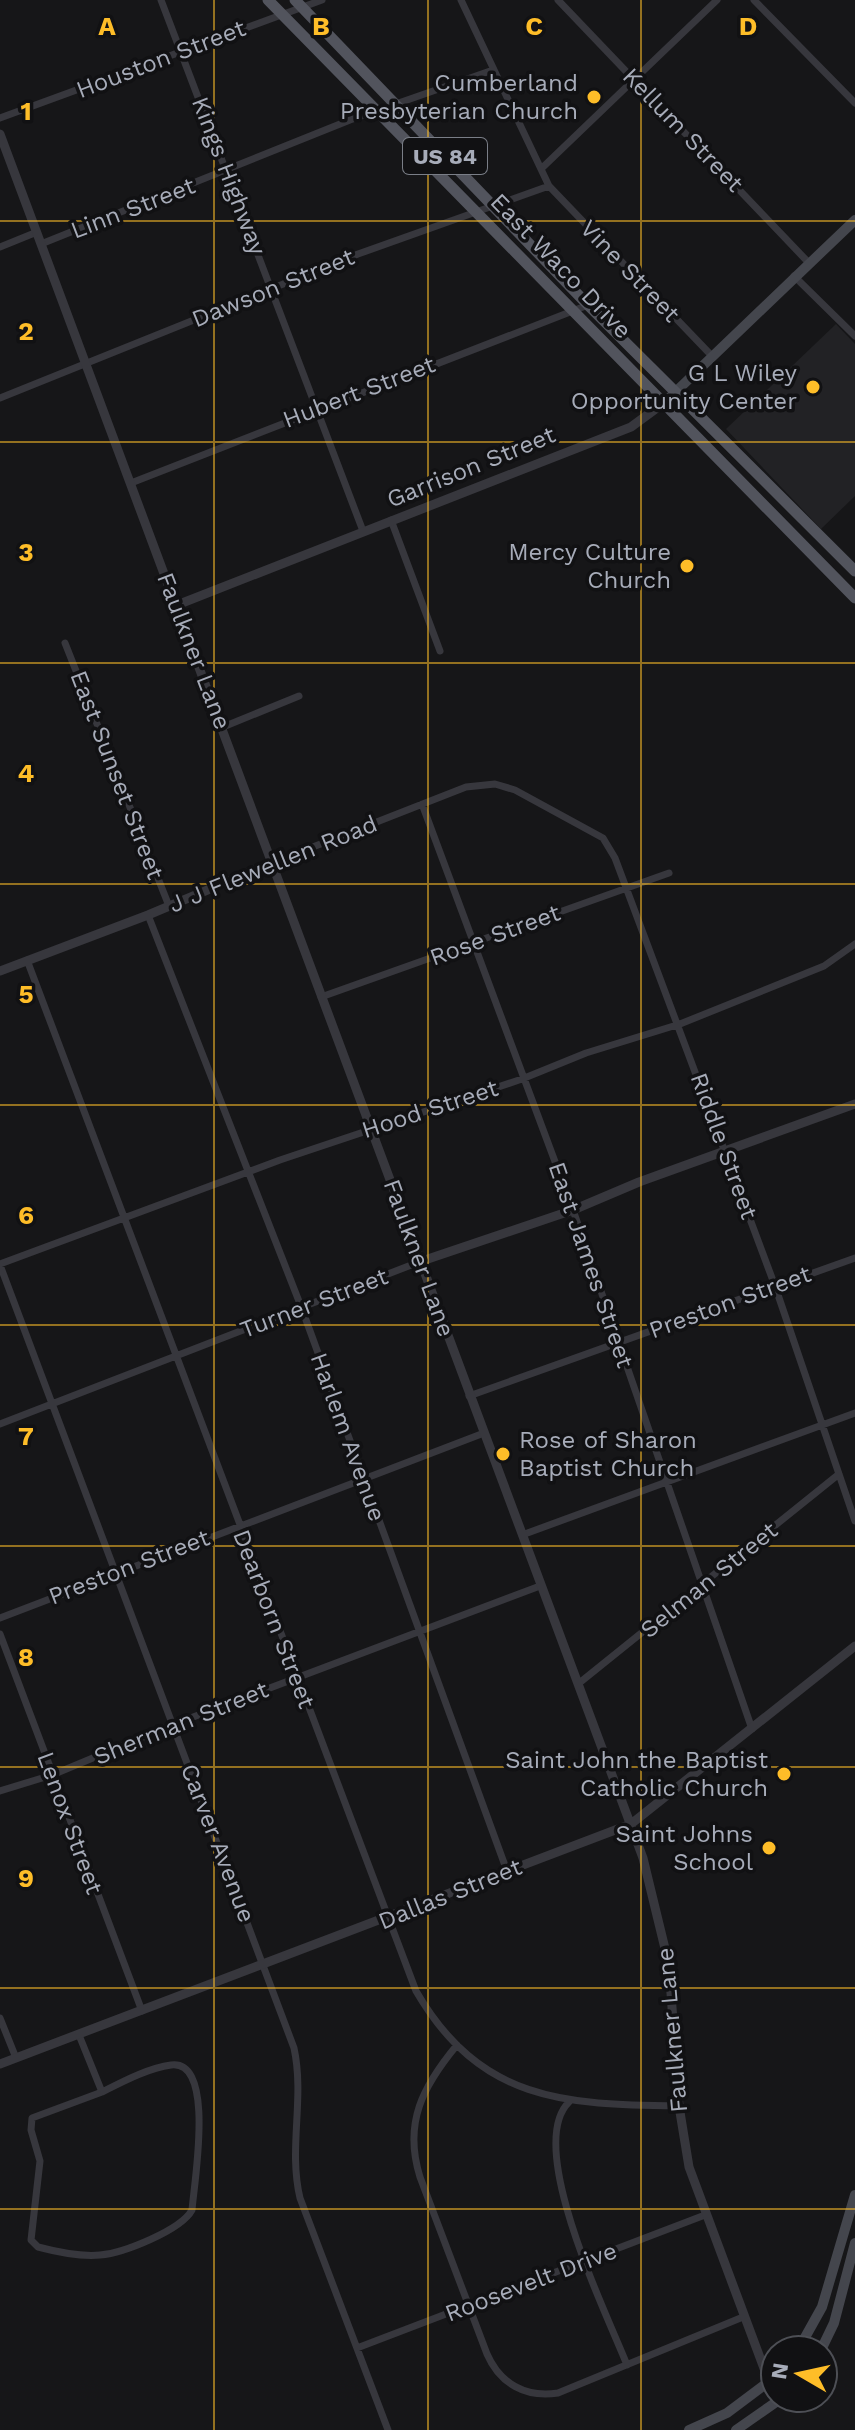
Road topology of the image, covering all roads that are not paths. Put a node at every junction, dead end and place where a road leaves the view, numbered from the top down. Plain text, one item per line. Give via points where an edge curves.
1 (161, 0) edge
2 (268, 0) edge
3 (322, 0) edge
4 (461, 0) edge
5 (558, 0) edge
6 (717, 0) edge
7 (754, 0) edge
8 (298, 4) edge
9 (280, 15) junction
10 (181, 53) junction
11 (493, 70) junction
12 (635, 79) junction
13 (855, 103) edge
14 (397, 105) junction
15 (378, 112) junction
16 (0, 118) edge
17 (0, 134) edge
18 (542, 168) junction
19 (227, 170) junction
20 (549, 186) junction
21 (495, 207) junction
22 (478, 213) junction
23 (855, 220) edge
24 (37, 232) junction
25 (41, 244) junction
26 (0, 247) edge
27 (808, 262) junction
28 (793, 276) junction
29 (272, 291) junction
30 (588, 305) junction
31 (572, 311) junction
32 (855, 336) edge
33 (711, 355) junction
34 (86, 363) junction
35 (677, 391) junction
36 (0, 398) edge
37 (665, 402) junction
38 (319, 408) junction
39 (131, 483) junction
40 (391, 520) junction
41 (363, 531) junction
42 (855, 571) edge
43 (855, 598) edge
44 (177, 605) junction
45 (65, 643) dead end
46 (440, 651) dead end
47 (299, 696) dead end
48 (223, 727) junction
49 (422, 804) junction
50 (546, 806) joint
51 (272, 863) junction
52 (669, 873) dead end
53 (627, 887) junction
54 (169, 906) junction
55 (148, 915) junction
56 (855, 944) edge
57 (472, 945) junction
58 (27, 960) junction
59 (0, 971) edge
60 (321, 997) junction
61 (680, 1024) junction
62 (522, 1079) junction
63 (855, 1104) edge
64 (372, 1128) junction
65 (724, 1151) junction
66 (248, 1172) junction
67 (573, 1210) junction
68 (124, 1219) junction
69 (855, 1258) edge
70 (419, 1262) junction
71 (0, 1264) edge
72 (775, 1286) junction
73 (302, 1309) junction
74 (618, 1342) junction
75 (178, 1355) junction
76 (469, 1396) junction
77 (51, 1404) junction
78 (855, 1413) edge
79 (0, 1424) edge
80 (824, 1425) junction
81 (484, 1433) junction
82 (839, 1474) junction
83 (362, 1478) junction
84 (666, 1480) junction
85 (855, 1521) edge
86 (239, 1525) junction
87 (522, 1535) junction
88 (114, 1572) junction
89 (703, 1585) junction
90 (540, 1586) junction
91 (0, 1618) edge
92 (420, 1631) junction
93 (0, 1634) edge
94 (855, 1646) edge
95 (296, 1678) junction
96 (578, 1684) junction
97 (172, 1725) junction
98 (752, 1729) junction
99 (52, 1775) junction
100 (0, 1791) edge
101 (631, 1824) junction
102 (507, 1871) junction
103 (389, 1919) junction
104 (264, 1966) junction
105 (142, 2011) junction
106 (0, 2018) edge
107 (79, 2035) junction
108 (457, 2045) junction
109 (16, 2058) junction
110 (0, 2064) edge
111 (102, 2092) junction
112 (569, 2102) junction
113 (679, 2106) junction
114 (855, 2195) edge
115 (705, 2215) junction
116 (855, 2243) edge
117 (586, 2261) junction
118 (469, 2305) junction
119 (743, 2317) junction
120 (807, 2334) edge
121 (829, 2334) edge
122 (357, 2348) junction
123 (759, 2354) edge
124 (627, 2365) junction
125 (759, 2390) edge
126 (759, 2413) edge
127 (388, 2430) edge
128 (689, 2430) edge
129 (736, 2430) edge

1 - 10 street, Kings Highway
2 - 9 main road, East Waco Drive / US 84
3 - 8 street, Houston Street
4 - 11 street
5 - 12 street, Kellum Street
6 - 12 street
7 - 13 street
8 - 9 street, Houston Street
8 - 14 main road, East Waco Drive / US 84
9 - 10 street, Houston Street
9 - 15 main road, East Waco Drive / US 84
10 - 16 street, Houston Street
10 - 19 street, Kings Highway
11 - 14 street, Linn Street
11 - 18 street
12 - 18 street
12 - 27 street, Kellum Street
14 - 15 street, Linn Street
14 - 21 main road, East Waco Drive / US 84
15 - 19 street, Linn Street
15 - 22 main road, East Waco Drive / US 84
17 - 24 street, Faulkner Lane
18 - 20 street
19 - 25 street, Linn Street
19 - 29 street, Kings Highway
20 - 21 street, Dawson Street
20 - 33 street, Vine Street
21 - 22 street, Dawson Street
21 - 30 main road, East Waco Drive / US 84
22 - 29 street, Dawson Street via 358,254
22 - 31 main road, East Waco Drive / US 84
23 - 27 main road, Garrison Street
24 - 25 street, Faulkner Lane
24 - 26 street, Linn Street
25 - 34 street, Faulkner Lane
27 - 28 main road, Garrison Street
28 - 32 street
28 - 33 main road, Garrison Street
29 - 34 street, Dawson Street
29 - 38 street, Kings Highway
30 - 31 street, Hubert Street
30 - 35 main road, East Waco Drive / US 84
31 - 37 main road, East Waco Drive / US 84
31 - 38 street, Hubert Street
33 - 35 main road, Garrison Street
34 - 36 street, Dawson Street
34 - 39 street, Faulkner Lane
35 - 37 main road, Garrison Street
35 - 42 main road, East Waco Drive / US 84
37 - 40 street, Garrison Street via 631,427
37 - 43 main road, East Waco Drive / US 84
38 - 39 street, Hubert Street
38 - 41 street, Kings Highway
39 - 44 street, Faulkner Lane
40 - 41 street, Garrison Street
40 - 46 street
41 - 44 street, Garrison Street
44 - 48 street, Faulkner Lane
45 - 54 street, East Sunset Street
47 - 48 street
48 - 51 street, Faulkner Lane
49 - 50 street, J J Flewellen Road via 466,787 495,784
49 - 51 street, J J Flewellen Road
49 - 57 street, East James Street
50 - 53 street, Riddle Street via 603,838
51 - 54 street, J J Flewellen Road
51 - 60 street, Faulkner Lane
52 - 53 street, Rose Street
53 - 57 street, Rose Street
53 - 61 street, Riddle Street
54 - 55 street, J J Flewellen Road
55 - 58 street, J J Flewellen Road
55 - 66 street, Harlem Avenue
56 - 61 street, Hood Street via 824,966
57 - 60 street, Rose Street
57 - 62 street, East James Street
58 - 59 street, J J Flewellen Road
58 - 68 street, Dearborn Street
60 - 64 street, Faulkner Lane
61 - 62 street, Hood Street
61 - 65 street, Riddle Street
62 - 64 street, Hood Street
62 - 67 street, East James Street
63 - 65 street, Turner Street
64 - 66 street, Hood Street
64 - 70 street, Faulkner Lane
65 - 67 street, Turner Street
65 - 72 street, Riddle Street
66 - 68 street, Hood Street
66 - 73 street, Harlem Avenue
67 - 70 street, Turner Street
67 - 74 street, East James Street
68 - 71 street, Hood Street
68 - 75 street, Dearborn Street
69 - 72 street, Preston Street
70 - 73 street, Turner Street
70 - 76 street, Faulkner Lane
71 - 77 street, Carver Avenue
72 - 74 street, Preston Street
72 - 80 street, Riddle Street
73 - 75 street, Turner Street
73 - 83 street, Harlem Avenue
74 - 76 street, Preston Street
74 - 84 street, East James Street
75 - 77 street, Turner Street
75 - 86 street, Dearborn Street
76 - 81 street, Faulkner Lane
77 - 79 street, Turner Street
77 - 88 street, Carver Avenue
78 - 80 street
80 - 82 street, Riddle Street
80 - 84 street
81 - 83 street, Preston Street
81 - 87 street, Faulkner Lane
82 - 85 street, Riddle Street
82 - 89 street, Selman Street
83 - 86 street, Preston Street
83 - 92 street, Harlem Avenue
84 - 87 street
84 - 89 street, East James Street
86 - 88 street, Preston Street
86 - 95 street, Dearborn Street
87 - 90 street, Faulkner Lane
88 - 91 street, Preston Street
88 - 97 street, Carver Avenue
89 - 96 street, Selman Street
89 - 98 street, East James Street
90 - 92 street, Sherman Street
90 - 96 street, Faulkner Lane
92 - 95 street, Sherman Street
92 - 102 street, Harlem Avenue
93 - 99 street, Lenox Street
94 - 98 street, Dallas Street
95 - 97 street, Sherman Street
95 - 103 street, Dearborn Street
96 - 101 street, Faulkner Lane
97 - 99 street, Sherman Street
97 - 104 street, Carver Avenue
98 - 101 street, Dallas Street
99 - 100 street, Sherman Street
99 - 105 street, Lenox Street
101 - 102 street, Dallas Street
101 - 113 street, Faulkner Lane via 669,1965
102 - 103 street, Dallas Street
103 - 104 street, Dallas Street
103 - 108 street, Dearborn Street via 416,1991
104 - 105 street, Dallas Street
104 - 122 street, Carver Avenue via 298,2066 294,2164 300,2198
105 - 107 street, Dallas Street
106 - 109 street
107 - 109 street, Dallas Street
107 - 111 street
108 - 112 street, Dearborn Street via 508,2081
108 - 118 street via 426,2086 416,2108 413,2136 418,2169
109 - 110 street, Dallas Street
111 - 111 street via 173,2065 186,2068 195,2078 200,2106 192,2210 185,2223 171,2230 99,2255 38,2247 31,2240 40,2161 32,2118
112 - 113 street, Dearborn Street
112 - 117 street via 559,2126 555,2165
113 - 115 street, Faulkner Lane via 689,2167
114 - 120 main road via 822,2307
115 - 117 street, Roosevelt Drive
115 - 119 street, Faulkner Lane
116 - 121 main road
117 - 118 street, Roosevelt Drive
117 - 124 street
118 - 122 street, Roosevelt Drive
118 - 124 street via 499,2374 517,2388 558,2393
119 - 123 street, Faulkner Lane
119 - 124 street
122 - 127 street, Carver Avenue
125 - 128 main road via 727,2413
126 - 129 main road

